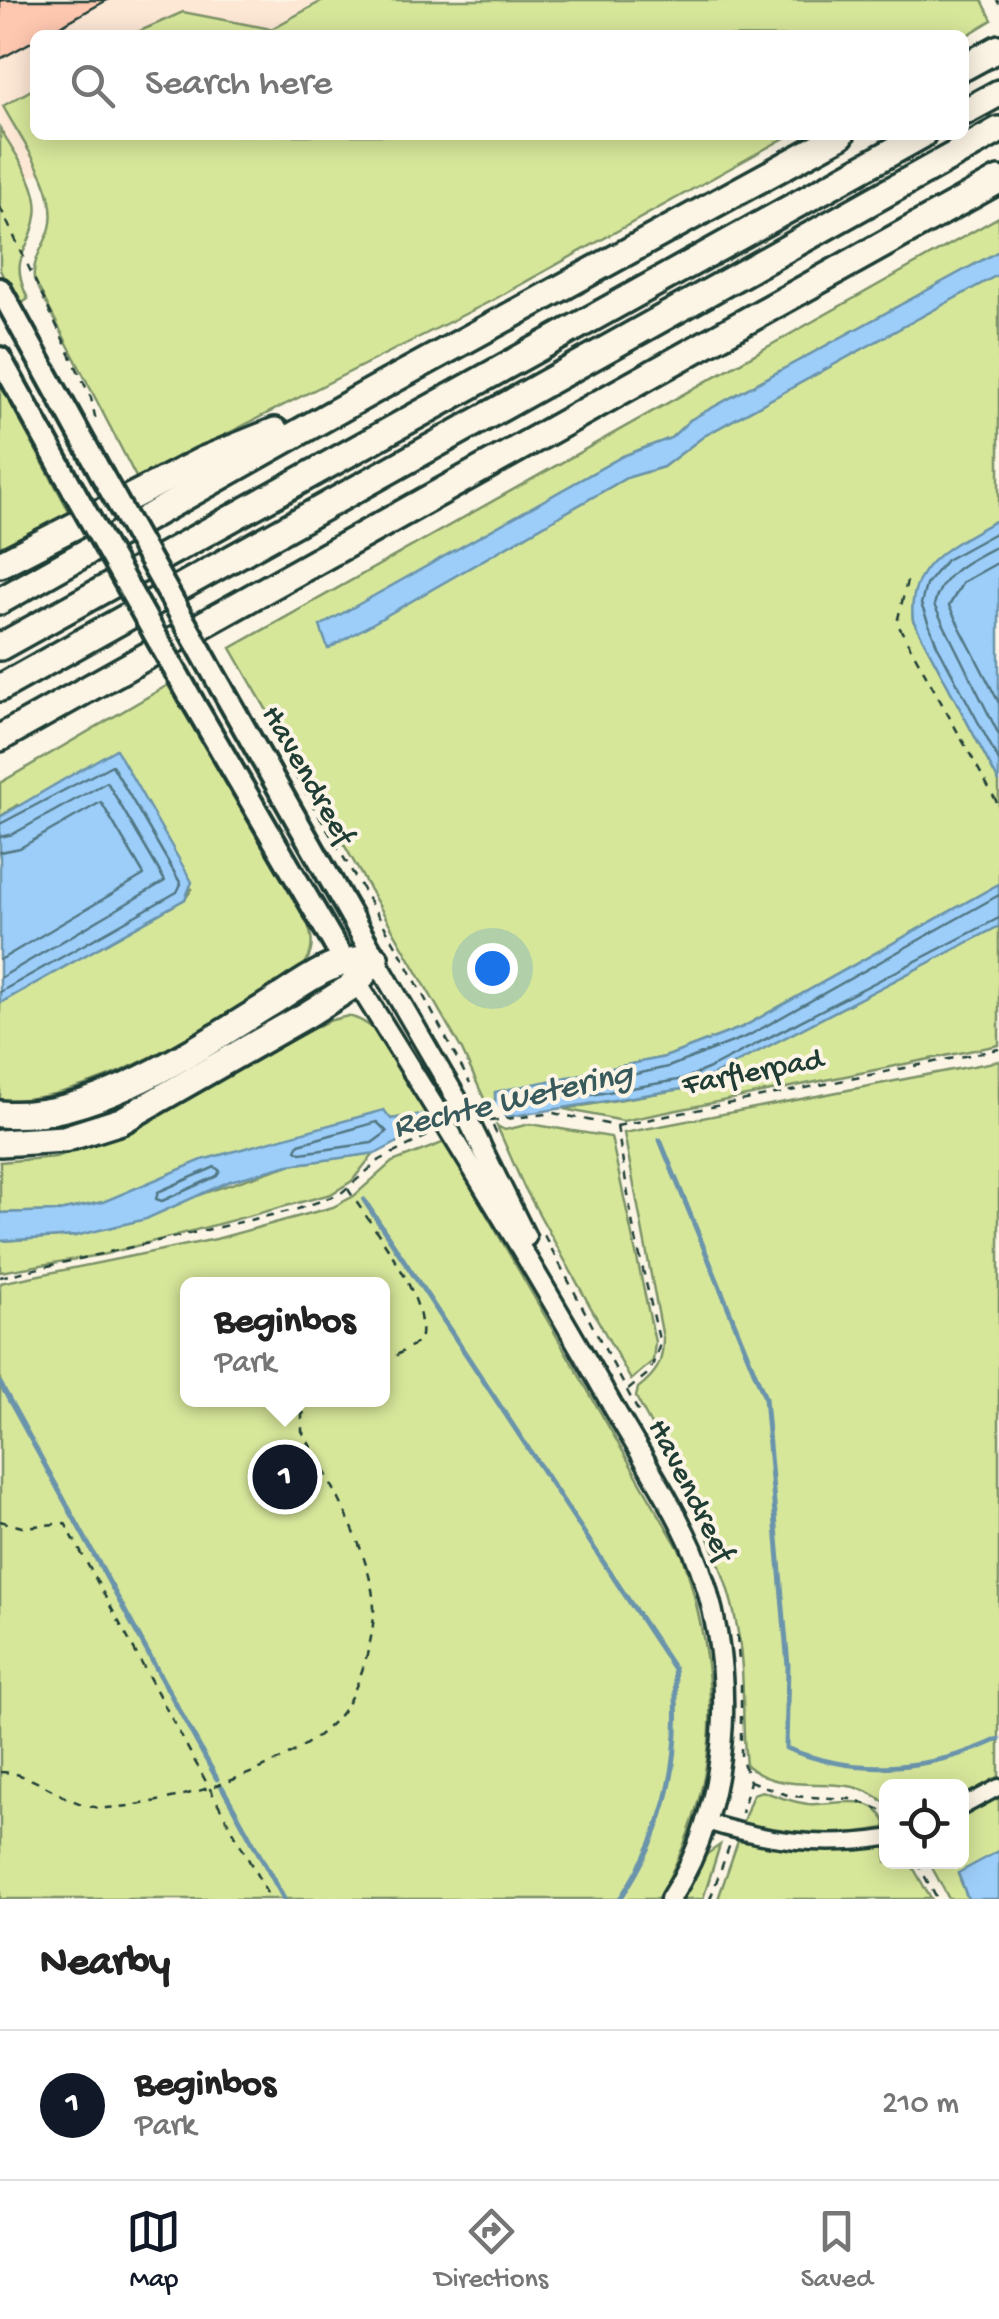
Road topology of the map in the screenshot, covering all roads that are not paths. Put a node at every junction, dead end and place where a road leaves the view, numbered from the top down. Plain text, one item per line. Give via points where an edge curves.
1 (998, 48) edge
2 (969, 64) edge
3 (999, 94) edge
4 (969, 109) edge
5 (999, 130) edge
6 (832, 140) edge
7 (913, 140) edge
8 (999, 180) edge
9 (0, 289) edge
10 (0, 358) edge
11 (376, 388) junction
12 (0, 564) edge
13 (0, 602) edge
14 (0, 647) edge
15 (0, 688) edge
16 (85, 690) junction
17 (0, 738) edge
18 (0, 759) edge
19 (375, 958) junction
20 (343, 959) junction
21 (357, 982) junction
22 (0, 1114) edge
23 (0, 1144) edge
24 (552, 1297) junction
25 (999, 1787) edge
26 (969, 1803) edge
27 (704, 1821) junction
28 (879, 1839) edge
29 (670, 1899) edge

1 - 2 highway
3 - 4 highway
5 - 15 highway
6 - 11 highway
7 - 14 highway
8 - 16 highway
9 - 19 main road, Havendreef, bridge
10 - 20 main road, Havendreef, bridge
11 - 12 highway via 203,460
11 - 13 highway
16 - 17 highway
16 - 18 highway
19 - 20 highway
19 - 21 highway
19 - 24 street, Havendreef, bridge via 461,1106
20 - 21 street, Havendreef
20 - 22 highway via 99,1097 61,1111
21 - 23 highway via 122,1120 64,1140
21 - 24 street, Havendreef, bridge
24 - 27 street, Havendreef via 692,1548 714,1620 724,1698
25 - 26 street
27 - 28 street via 782,1841
27 - 29 street, Havendreef

